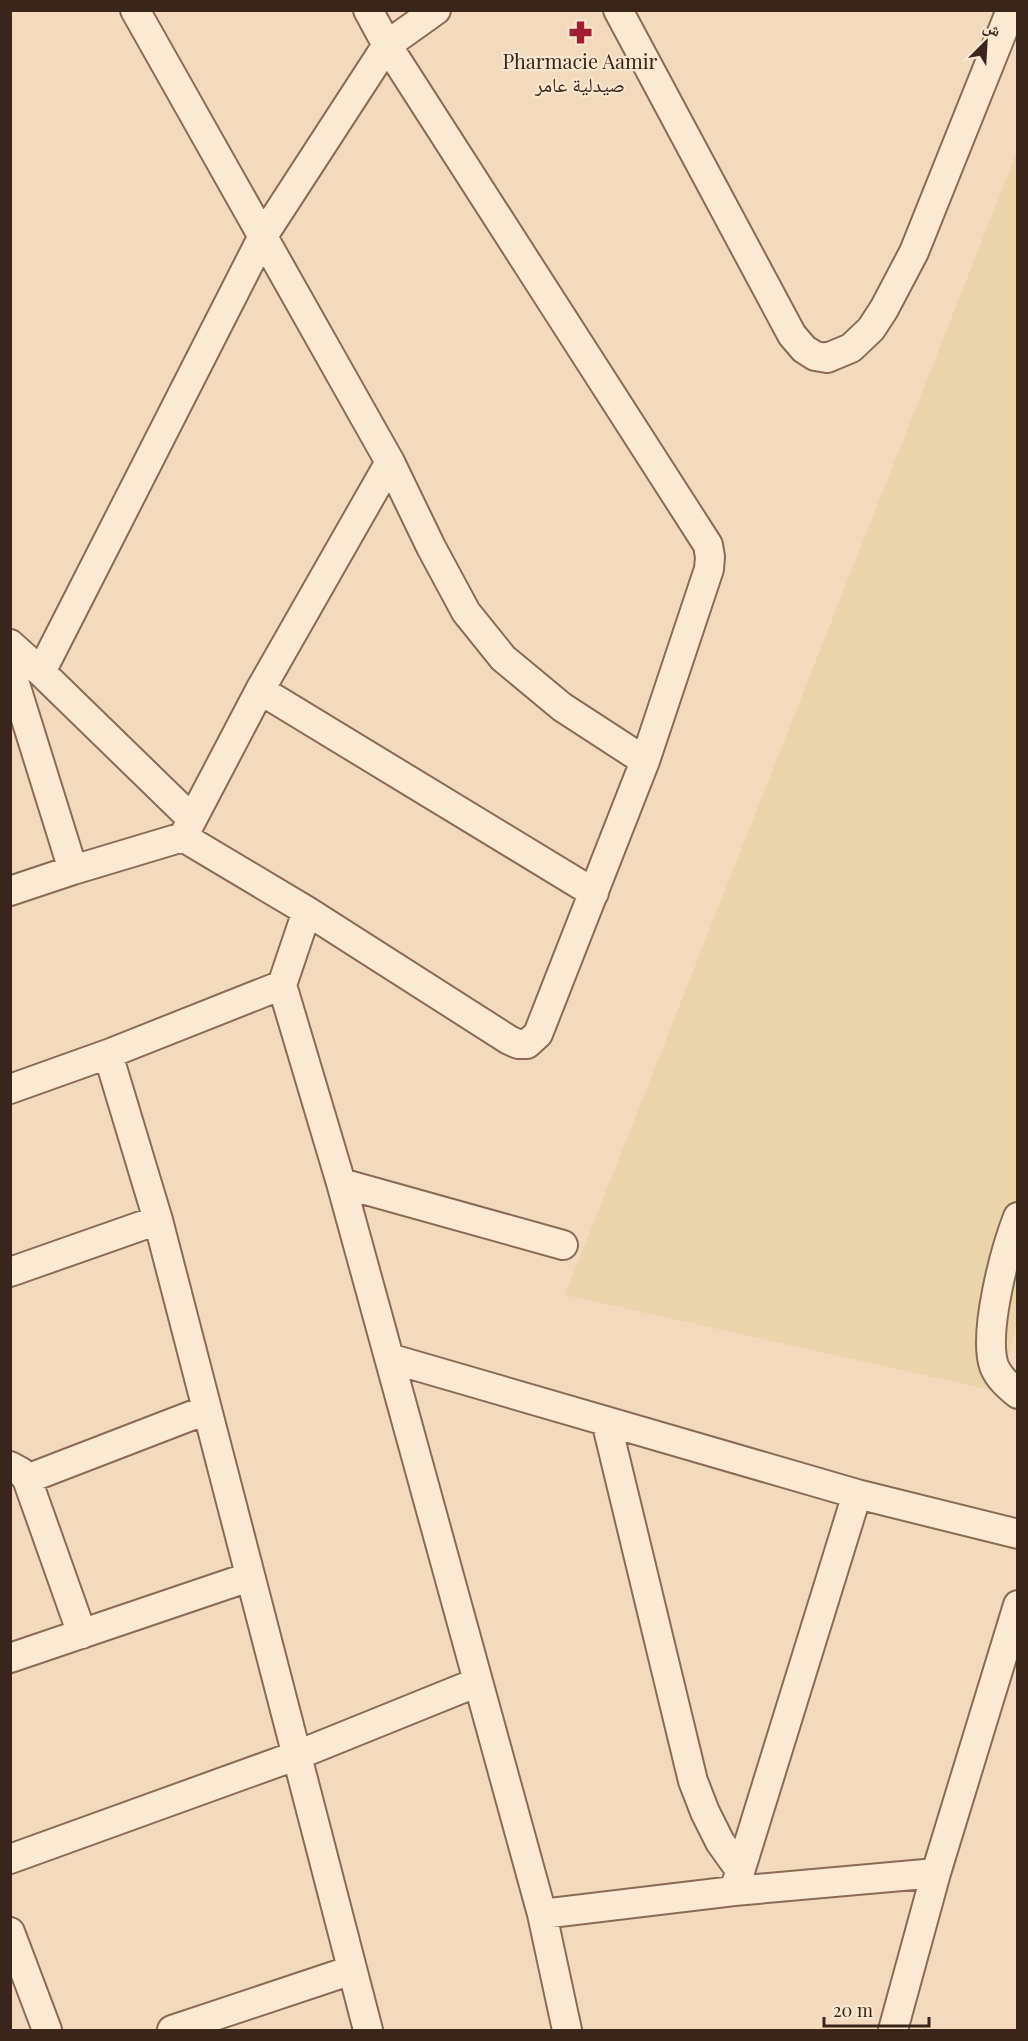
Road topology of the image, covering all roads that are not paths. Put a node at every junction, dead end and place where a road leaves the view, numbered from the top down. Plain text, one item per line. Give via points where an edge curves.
1 (135, 10) edge
2 (368, 10) edge
3 (436, 10) edge
4 (618, 10) edge
5 (1011, 10) edge
6 (387, 45) junction
7 (263, 236) junction
8 (390, 462) junction
9 (10, 644) edge
10 (10, 668) edge
11 (40, 672) junction
12 (260, 690) junction
13 (645, 761) junction
14 (187, 828) junction
15 (73, 870) junction
16 (10, 891) edge
17 (594, 893) junction
18 (307, 911) junction
19 (282, 985) junction
20 (108, 1054) junction
21 (10, 1089) edge
22 (341, 1183) junction
23 (1017, 1217) edge
24 (158, 1220) junction
25 (563, 1245) dead end
26 (10, 1272) edge
27 (389, 1358) junction
28 (1017, 1394) edge
29 (206, 1410) junction
30 (606, 1421) junction
31 (19, 1472) edge
32 (857, 1494) junction
33 (1017, 1534) edge
34 (249, 1577) junction
35 (1017, 1605) edge
36 (82, 1634) junction
37 (10, 1658) edge
38 (478, 1682) junction
39 (295, 1756) junction
40 (10, 1859) edge
41 (936, 1873) junction
42 (737, 1880) junction
43 (542, 1914) junction
44 (10, 1932) edge
45 (352, 1970) junction
46 (47, 2031) edge
47 (171, 2031) edge
48 (368, 2031) edge
49 (567, 2031) edge
50 (893, 2031) edge

1 - 7 street
2 - 6 street
3 - 6 street
4 - 5 street via 792,335 804,349 827,358 851,348 884,309 914,252
6 - 7 street
6 - 13 street via 708,545 709,569
7 - 8 street
7 - 11 street
8 - 12 street
8 - 13 street via 466,612 504,658 562,707
9 - 11 street
10 - 15 street
11 - 14 street
12 - 14 street
12 - 17 street
13 - 17 street
14 - 15 street
14 - 18 street
15 - 16 street
17 - 18 street via 538,1034 527,1044 509,1040
18 - 19 street
19 - 20 street
19 - 22 street
20 - 21 street
20 - 24 street
22 - 25 street
22 - 27 street
23 - 28 street via 1006,1247 990,1337 995,1368
24 - 26 street
24 - 29 street
27 - 30 street
27 - 38 street
29 - 31 street
29 - 34 street
30 - 32 street
30 - 42 street via 693,1781
31 - 36 street
32 - 33 street
32 - 42 street
34 - 36 street
34 - 39 street
35 - 41 street
36 - 37 street
38 - 39 street
38 - 43 street
39 - 40 street
39 - 45 street
41 - 42 street
41 - 50 street
42 - 43 street
43 - 49 street
44 - 46 street
45 - 47 street
45 - 48 street

